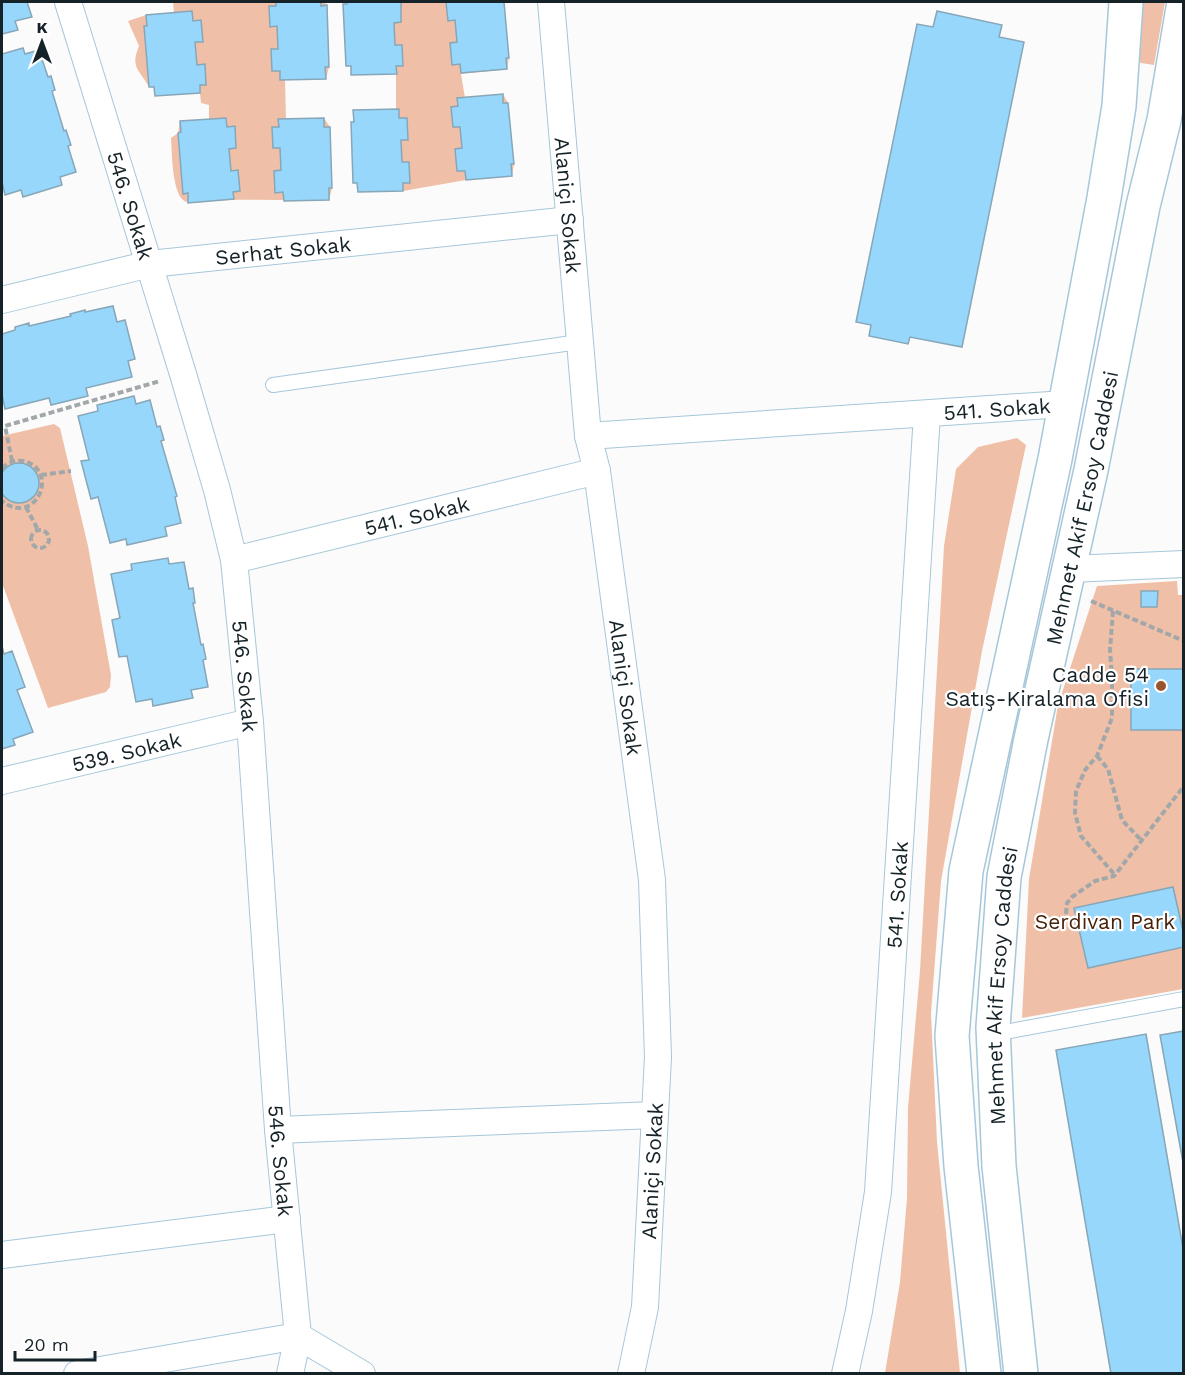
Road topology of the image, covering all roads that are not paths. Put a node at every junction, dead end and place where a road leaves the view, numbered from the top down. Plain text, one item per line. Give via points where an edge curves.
1 (68, 2) edge
2 (551, 2) edge
3 (1125, 2) edge
4 (1184, 2) edge
5 (570, 220) junction
6 (150, 264) junction
7 (2, 300) edge
8 (579, 342) junction
9 (273, 385) dead end
10 (1065, 405) junction
11 (927, 414) junction
12 (588, 436) junction
13 (597, 471) junction
14 (234, 560) junction
15 (1184, 564) edge
16 (1078, 578) junction
17 (250, 722) junction
18 (2, 782) edge
19 (1184, 999) edge
20 (994, 1034) junction
21 (655, 1115) junction
22 (278, 1130) junction
23 (287, 1219) junction
24 (2, 1255) edge
25 (298, 1336) junction
26 (76, 1374) edge
27 (290, 1374) edge
28 (362, 1374) edge
29 (631, 1374) edge
30 (845, 1374) edge
31 (984, 1374) edge
32 (1021, 1374) edge

1 - 6 street, 546. Sokak
2 - 5 street, Alaniçi Sokak
3 - 10 main road, Mehmet Akif Ersoy Caddesi via 1119,106
4 - 16 main road, Mehmet Akif Ersoy Caddesi via 1164,120 1143,206
5 - 6 street, Serhat Sokak
5 - 8 street, Alaniçi Sokak
6 - 7 street, Serhat Sokak
6 - 14 street, 546. Sokak
8 - 9 lane
8 - 12 street, Alaniçi Sokak
10 - 11 street, 541. Sokak
10 - 31 main road, Mehmet Akif Ersoy Caddesi via 966,871 952,1035 961,1166
11 - 12 street, 541. Sokak
11 - 30 street, 541. Sokak via 878,1192
12 - 13 street, Alaniçi Sokak
13 - 14 street, 541. Sokak
13 - 21 street, Alaniçi Sokak via 652,880 658,1057
14 - 17 street, 546. Sokak
15 - 16 street
16 - 20 main road, Mehmet Akif Ersoy Caddesi via 1031,739 1004,877
17 - 18 street, 539. Sokak
17 - 22 street, 546. Sokak
19 - 20 lane
20 - 32 main road, Mehmet Akif Ersoy Caddesi via 999,1166
21 - 22 street
21 - 29 street, Alaniçi Sokak via 645,1307
22 - 23 street, 546. Sokak
23 - 24 street
23 - 25 street, 546. Sokak
25 - 26 street
25 - 27 street, 546. Sokak
25 - 28 street

